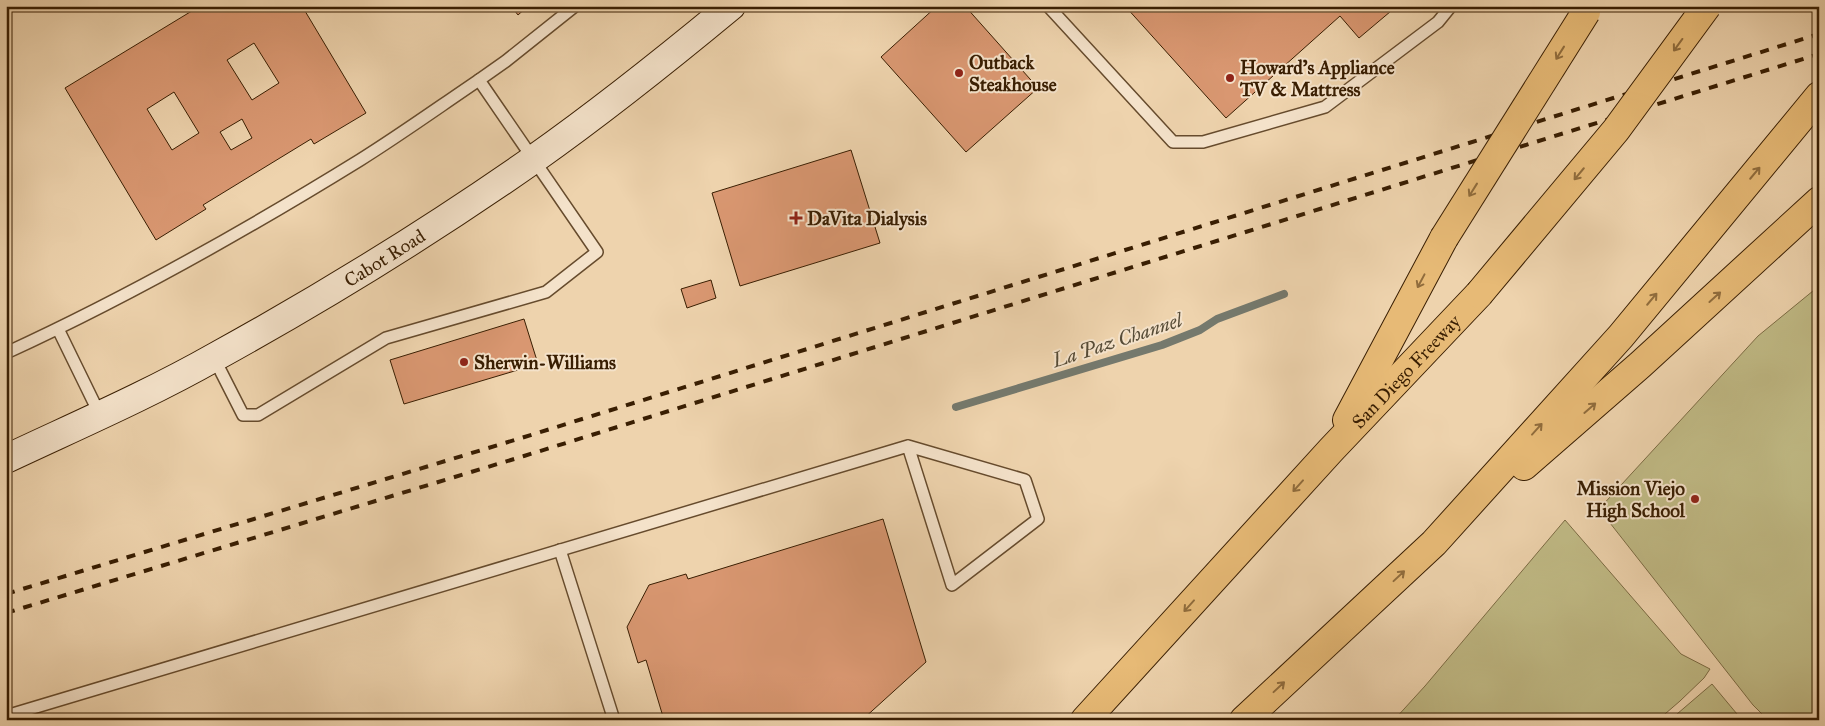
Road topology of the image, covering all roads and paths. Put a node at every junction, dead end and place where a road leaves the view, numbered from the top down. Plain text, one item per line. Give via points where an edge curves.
1 (575, 6) edge
2 (731, 6) edge
3 (1048, 6) edge
4 (1451, 6) edge
5 (1707, 6) edge
6 (1588, 9) edge
7 (479, 80) junction
8 (1819, 96) edge
9 (535, 158) junction
10 (1819, 201) edge
11 (58, 329) junction
12 (6, 353) edge
13 (214, 358) junction
14 (100, 415) junction
15 (908, 446) junction
16 (1331, 450) junction
17 (6, 459) edge
18 (1434, 543) junction
19 (560, 550) junction
20 (6, 716) edge
21 (614, 720) edge
22 (1085, 720) edge
23 (1244, 720) edge

1 - 7 lane
2 - 9 main road, Cabot Road via 662,63
3 - 4 lane via 1173,142 1203,142 1325,107 1438,22
5 -> 16 highway, San Diego Freeway, bridge via 1616,130 1480,294
6 -> 16 highway, bridge via 1444,238
7 - 9 lane
7 - 11 lane via 361,160 194,259
18 -> 8 highway via 1621,336
9 - 13 main road, Cabot Road via 431,229
9 - 13 lane via 597,252 546,292 386,338 258,415 243,415
18 -> 10 highway via 1640,365
11 - 12 lane
11 - 14 lane
13 - 14 main road, Cabot Road
14 - 17 main road, Cabot Road
15 - 15 lane via 1025,480 1038,519 952,585
15 - 19 lane
16 -> 22 highway, San Diego Freeway
23 -> 18 highway
19 - 20 lane
19 - 21 lane

